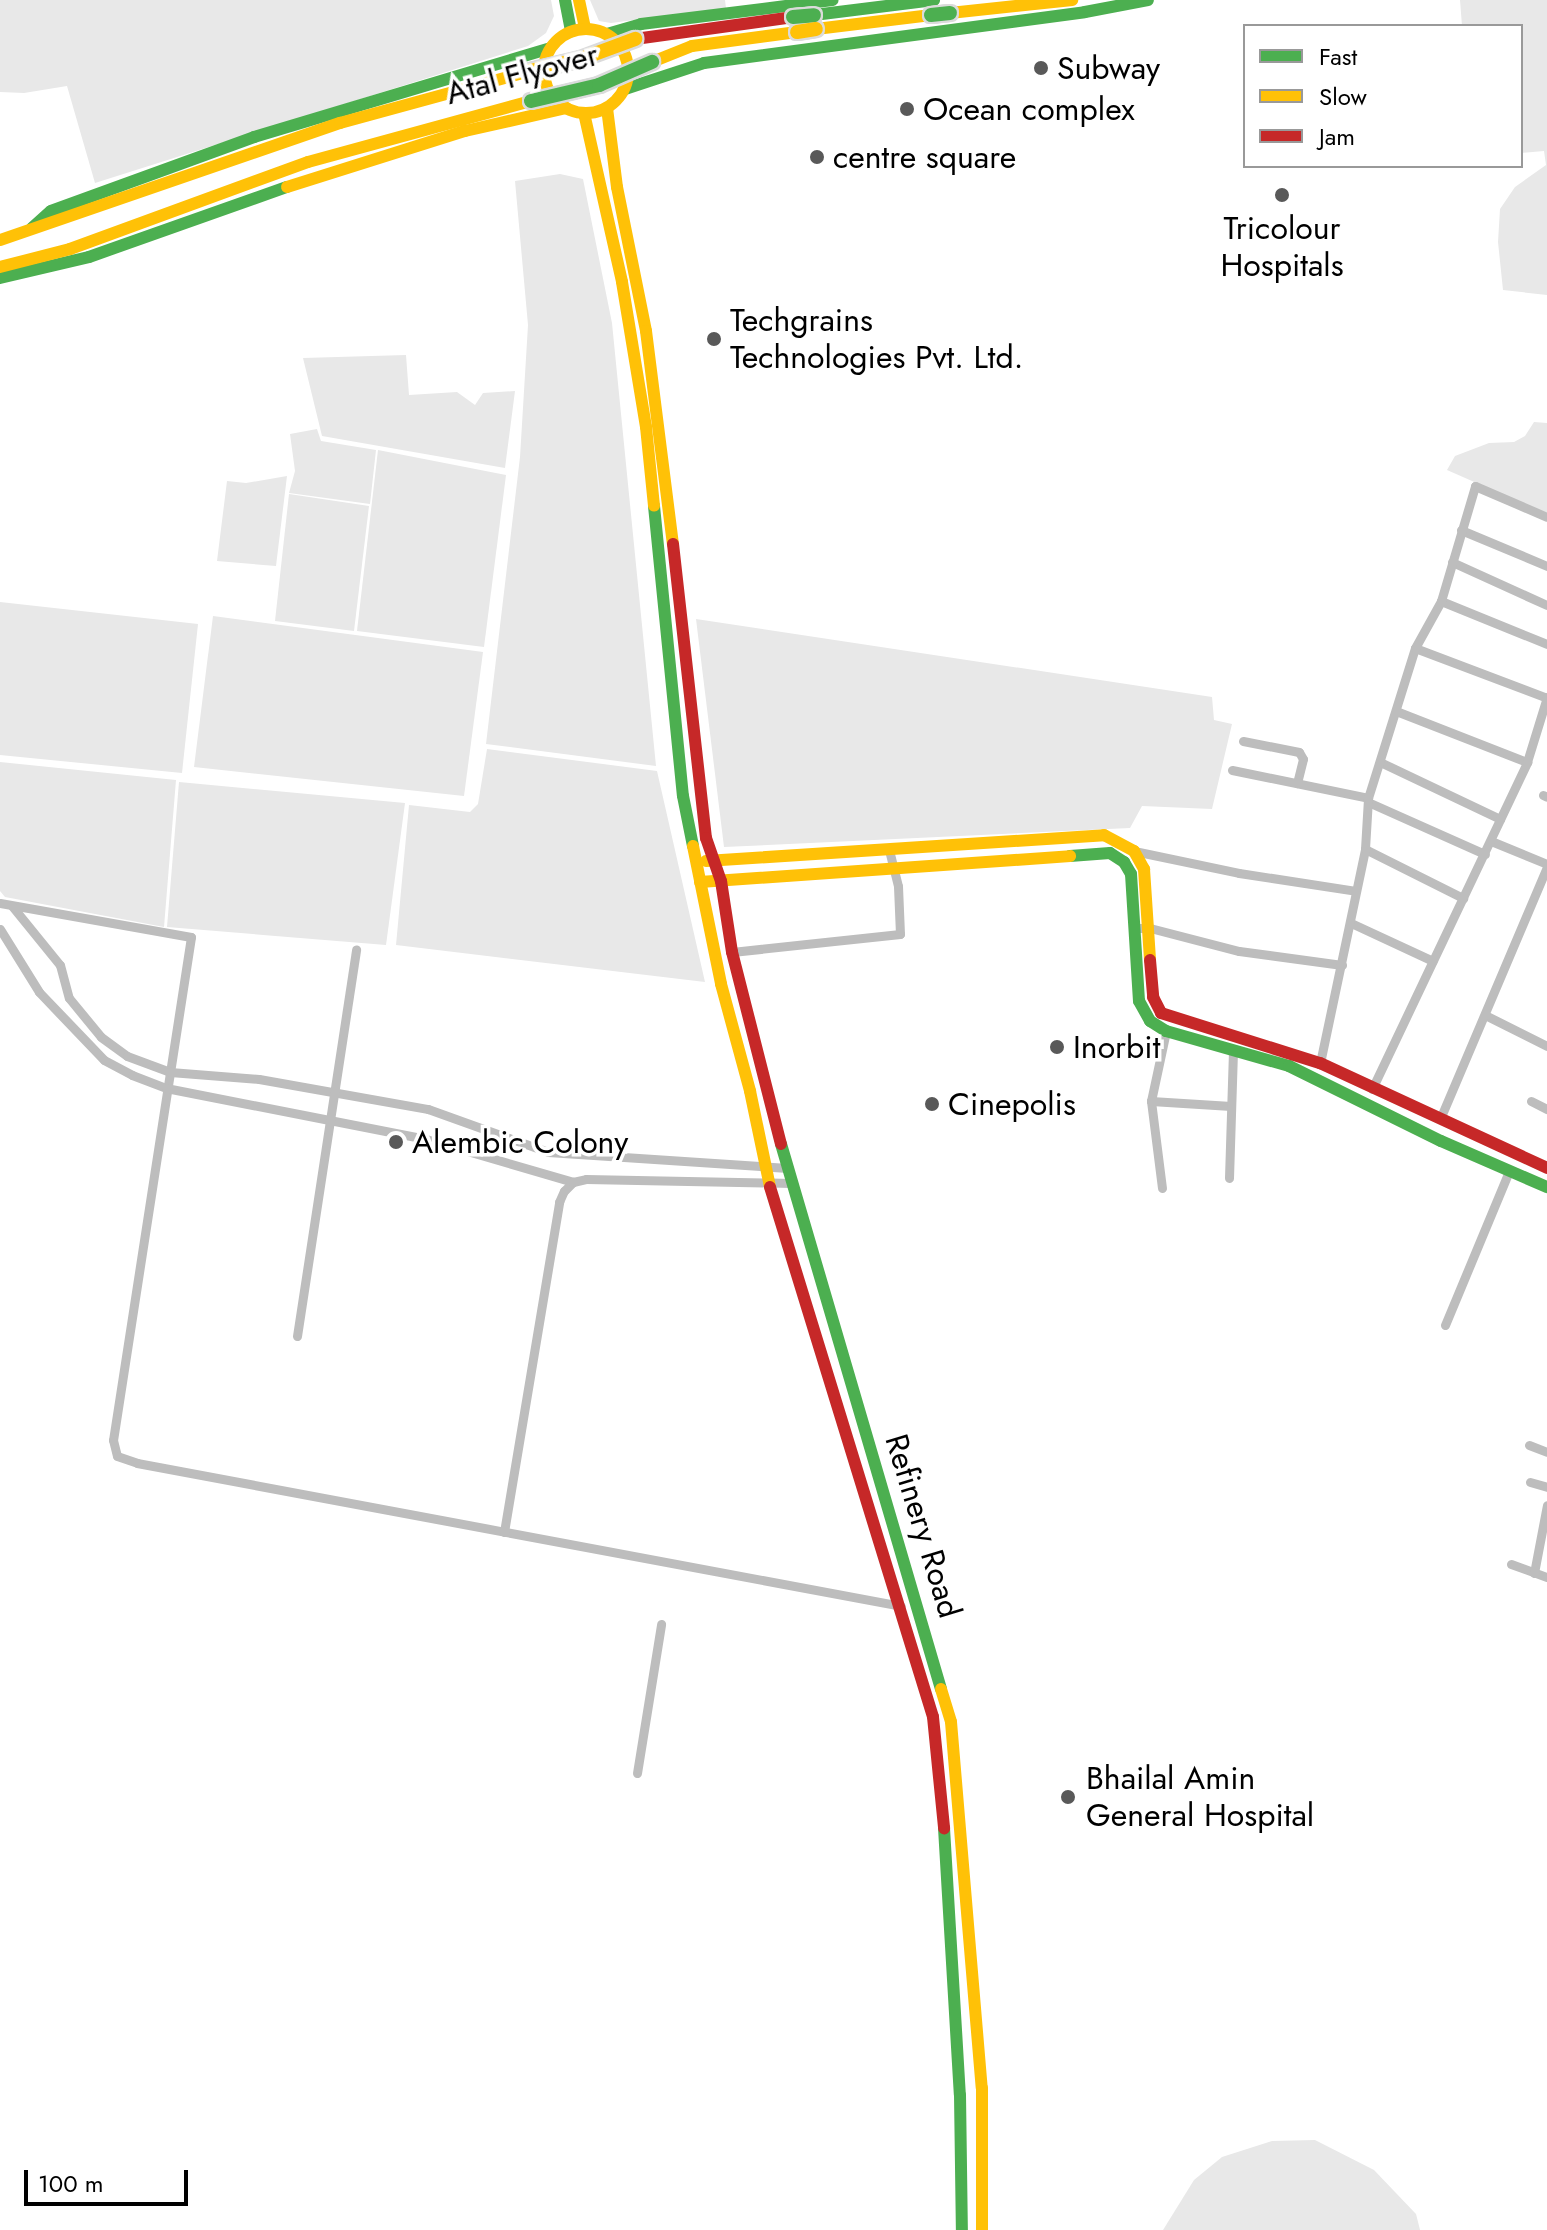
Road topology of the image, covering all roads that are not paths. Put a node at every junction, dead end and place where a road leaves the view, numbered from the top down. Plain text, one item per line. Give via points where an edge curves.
1 (565, 0) edge
2 (579, 0) edge
3 (833, 0) edge
4 (937, 0) edge
5 (1072, 0) edge
6 (1148, 0) edge
7 (799, 4) junction
8 (578, 29) junction
9 (944, 29) junction
10 (607, 34) junction
11 (814, 46) junction
12 (550, 48) junction
13 (625, 89) junction
14 (566, 108) junction
15 (607, 108) junction
16 (584, 113) junction
17 (32, 228) junction
18 (0, 240) edge
19 (0, 267) edge
20 (0, 278) edge
21 (630, 281) junction
22 (658, 478) junction
23 (1547, 517) edge
24 (1461, 530) junction
25 (1452, 562) junction
26 (1547, 566) edge
27 (1441, 601) junction
28 (1547, 605) edge
29 (1547, 644) edge
30 (1415, 648) junction
31 (1546, 701) edge
32 (1396, 711) junction
33 (1243, 741) dead end
34 (1380, 762) junction
35 (1527, 762) junction
36 (1232, 770) dead end
37 (1297, 783) junction
38 (1368, 800) junction
39 (1500, 819) junction
40 (1491, 841) junction
41 (889, 849) junction
42 (1365, 849) junction
43 (1134, 851) junction
44 (1485, 854) junction
45 (713, 857) junction
46 (695, 861) junction
47 (894, 866) junction
48 (1547, 866) edge
49 (721, 881) junction
50 (700, 882) junction
51 (1356, 891) junction
52 (1463, 898) junction
53 (0, 903) edge
54 (12, 906) junction
55 (1351, 923) junction
56 (1134, 928) junction
57 (1150, 928) junction
58 (0, 929) edge
59 (356, 949) dead end
60 (732, 952) junction
61 (1433, 961) junction
62 (1342, 965) junction
63 (1487, 1016) junction
64 (1166, 1031) junction
65 (1547, 1046) edge
66 (1233, 1050) junction
67 (1320, 1063) junction
68 (170, 1072) junction
69 (166, 1088) junction
70 (1372, 1089) junction
71 (332, 1092) junction
72 (1151, 1101) junction
73 (1531, 1101) dead end
74 (1231, 1106) junction
75 (1547, 1109) edge
76 (1440, 1119) junction
77 (329, 1120) junction
78 (765, 1167) junction
79 (1547, 1168) edge
80 (1509, 1171) junction
81 (789, 1175) junction
82 (1229, 1178) dead end
83 (573, 1182) junction
84 (769, 1185) junction
85 (1547, 1187) edge
86 (1162, 1188) dead end
87 (1445, 1325) dead end
88 (297, 1336) dead end
89 (1529, 1445) dead end
90 (1547, 1452) edge
91 (1530, 1482) dead end
92 (1547, 1487) edge
93 (1547, 1505) edge
94 (504, 1532) junction
95 (1511, 1564) dead end
96 (1534, 1573) junction
97 (1547, 1577) edge
98 (912, 1588) junction
99 (896, 1591) junction
100 (901, 1606) junction
101 (661, 1624) dead end
102 (637, 1773) dead end
103 (962, 2230) edge
104 (982, 2230) edge

1 - 8 main road
2 - 8 main road
3 - 7 main road
4 - 9 street
4 - 17 main road, Atal Flyover, bridge via 635,39 581,59 340,123
5 - 19 main road, Atal Flyover, bridge via 692,46 599,85 308,162 70,249
6 - 9 main road
7 - 10 main road via 641,24
7 - 11 main road
8 - 10 main road
8 - 12 main road
9 - 11 main road
10 - 13 main road via 628,61
11 - 13 main road via 704,63
12 - 14 main road via 544,74 555,99
12 - 17 main road via 254,137 51,211
13 - 15 main road
14 - 16 main road
14 - 20 main road via 331,171 89,257
15 - 16 main road
15 - 21 main road
16 - 21 main road
17 - 18 main road
21 - 22 main road
22 - 45 main road, Refinery Road via 699,798
22 - 46 main road, Refinery Road via 683,796
23 - 24 street via 1475,486
24 - 25 street
24 - 26 street
25 - 27 street
25 - 28 street
27 - 29 street
27 - 30 street
30 - 31 street
30 - 32 street
31 - 35 street
32 - 34 street
32 - 35 street
33 - 37 street via 1299,752 1303,759
34 - 38 street
34 - 39 street
35 - 39 street
36 - 37 street
37 - 38 street
38 - 42 street
38 - 44 street
39 - 40 street
40 - 44 street
40 - 48 street
41 - 43 main road via 1104,835
41 - 45 main road
41 - 47 street
42 - 51 street
42 - 52 street
43 - 51 street
43 - 57 main road via 1144,869
44 - 52 street
45 - 46 main road
45 - 49 main road, Refinery Road
46 - 50 main road, Refinery Road
47 - 49 main road
47 - 56 main road via 1110,853 1131,874
47 - 60 street via 900,934
48 - 63 street
49 - 50 main road
49 - 60 main road, Refinery Road
50 - 78 main road, Refinery Road
51 - 55 street
52 - 61 street
53 - 54 street
54 - 68 street via 60,965 69,998 101,1037 127,1056
54 - 68 street via 191,937
55 - 61 street
55 - 62 street
56 - 57 street
56 - 64 main road via 1141,1008
57 - 62 street via 1239,951
57 - 67 main road via 1153,997 1161,1013
58 - 69 street via 39,992 86,1043 104,1060
59 - 71 street
60 - 81 main road, Refinery Road
61 - 70 street
62 - 67 street
63 - 65 street
63 - 76 street
64 - 66 main road
64 - 72 street
66 - 74 street
66 - 80 main road via 1303,1072
67 - 70 main road
68 - 69 street
68 - 71 street
69 - 77 street
69 - 94 street via 113,1440 117,1456
70 - 76 main road
71 - 77 street
71 - 78 street via 428,1109 548,1152
72 - 74 street
72 - 86 street
73 - 75 street
74 - 82 street
76 - 79 main road
77 - 83 street via 426,1139
77 - 88 street
78 - 81 street
78 - 84 main road, Refinery Road
80 - 85 main road
80 - 87 street
81 - 84 street
81 - 98 main road, Refinery Road
83 - 84 street
83 - 94 street via 559,1202
84 - 99 main road, Refinery Road
89 - 90 street
91 - 92 street
93 - 96 street
94 - 100 street
95 - 96 street
96 - 97 street
98 - 99 main road
98 - 104 main road, Refinery Road via 954,1743 982,2088
99 - 100 main road, Refinery Road
100 - 103 main road, Refinery Road via 933,1717 942,1788 960,2095
101 - 102 street

